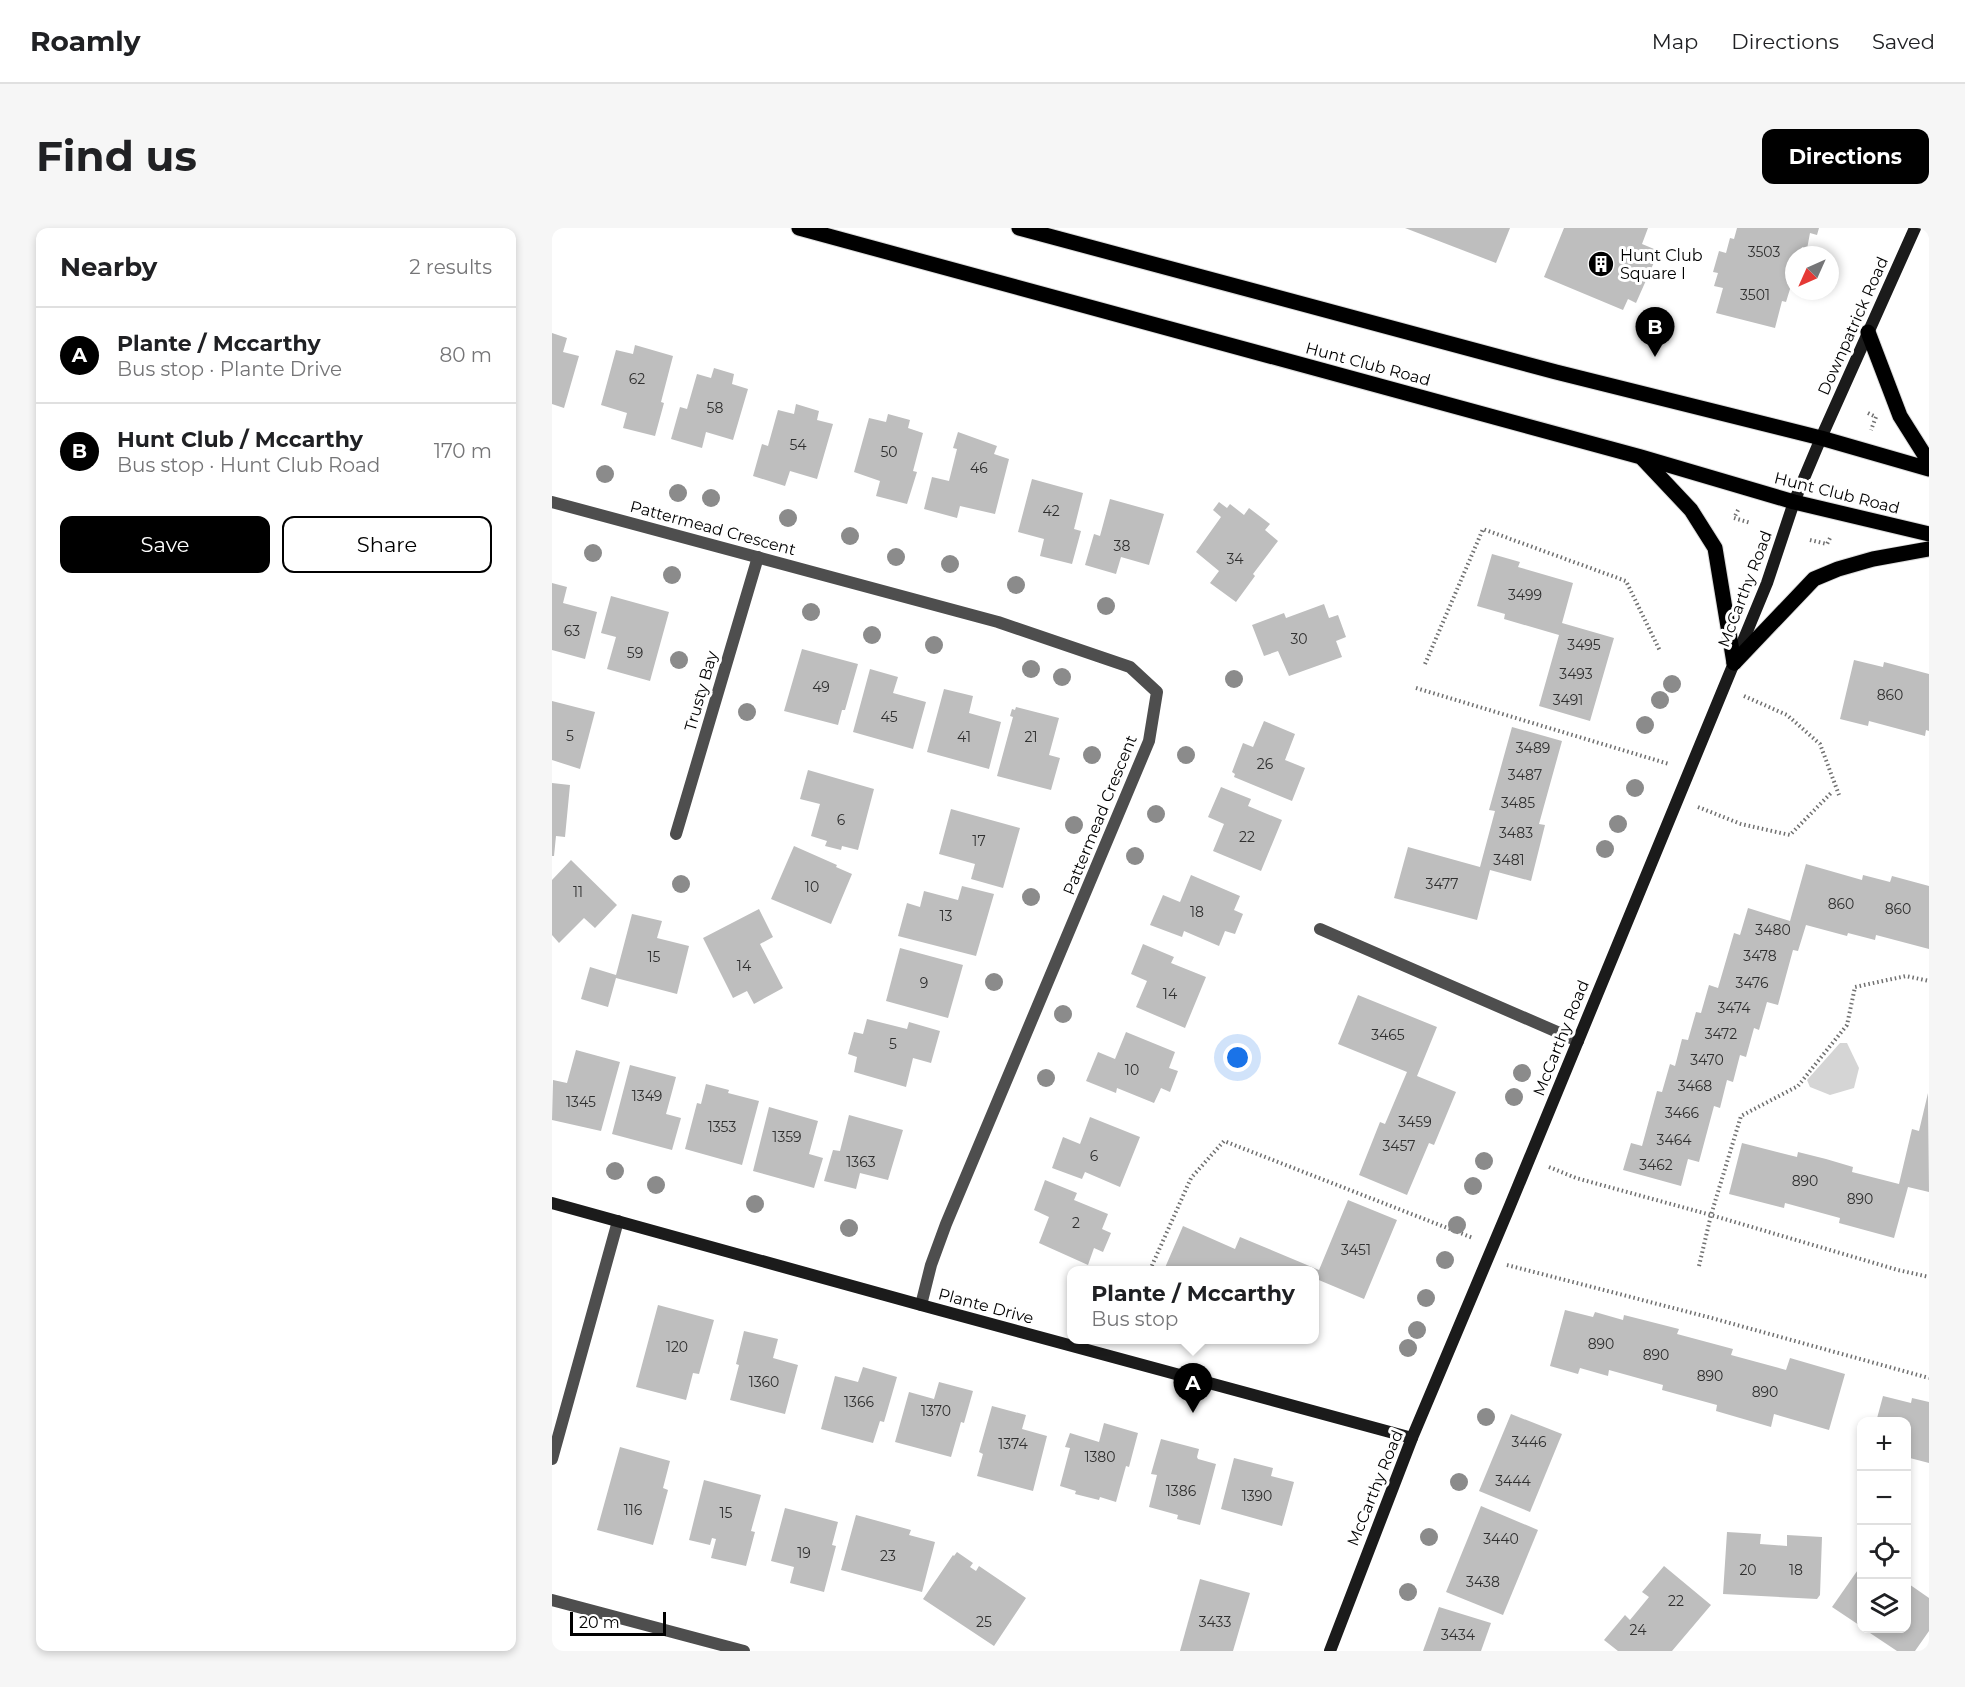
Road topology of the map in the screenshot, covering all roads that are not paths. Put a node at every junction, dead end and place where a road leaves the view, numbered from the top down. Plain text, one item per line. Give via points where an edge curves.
1 (799, 228) edge
2 (1019, 228) edge
3 (1915, 228) edge
4 (1868, 332) junction
5 (1821, 438) junction
6 (1641, 457) junction
7 (1929, 462) edge
8 (1929, 469) edge
9 (552, 502) edge
10 (1794, 502) junction
11 (1929, 534) edge
12 (1929, 549) edge
13 (758, 557) junction
14 (1734, 663) junction
15 (676, 834) dead end
16 (1320, 928) dead end
17 (1578, 1041) junction
18 (552, 1203) edge
19 (618, 1221) junction
20 (921, 1305) junction
21 (1412, 1438) junction
22 (552, 1458) edge
23 (552, 1600) edge
24 (744, 1651) edge
25 (1330, 1651) edge

1 - 6 main road, Hunt Club Road
2 - 5 main road via 1545,369
3 - 4 street, Downpatrick Road
4 - 5 street, Downpatrick Road
4 - 7 main road via 1900,417
5 - 8 main road
5 - 10 street, McCarthy Road
6 - 10 main road, Hunt Club Road
6 - 14 main road via 1690,510 1715,548
9 - 13 street, Pattermead Crescent
10 - 11 main road, Hunt Club Road
10 - 14 street, McCarthy Road
12 - 14 main road via 1872,559 1814,579
13 - 15 street, Trusty Bay
13 - 20 street, Pattermead Crescent via 998,622 1130,667 1157,692 1149,741 946,1224
14 - 17 street, McCarthy Road
16 - 17 street
17 - 21 street, McCarthy Road
18 - 19 street, Plante Drive
19 - 20 street, Plante Drive
19 - 22 street
20 - 21 street, Plante Drive
21 - 25 street, McCarthy Road
23 - 24 street

